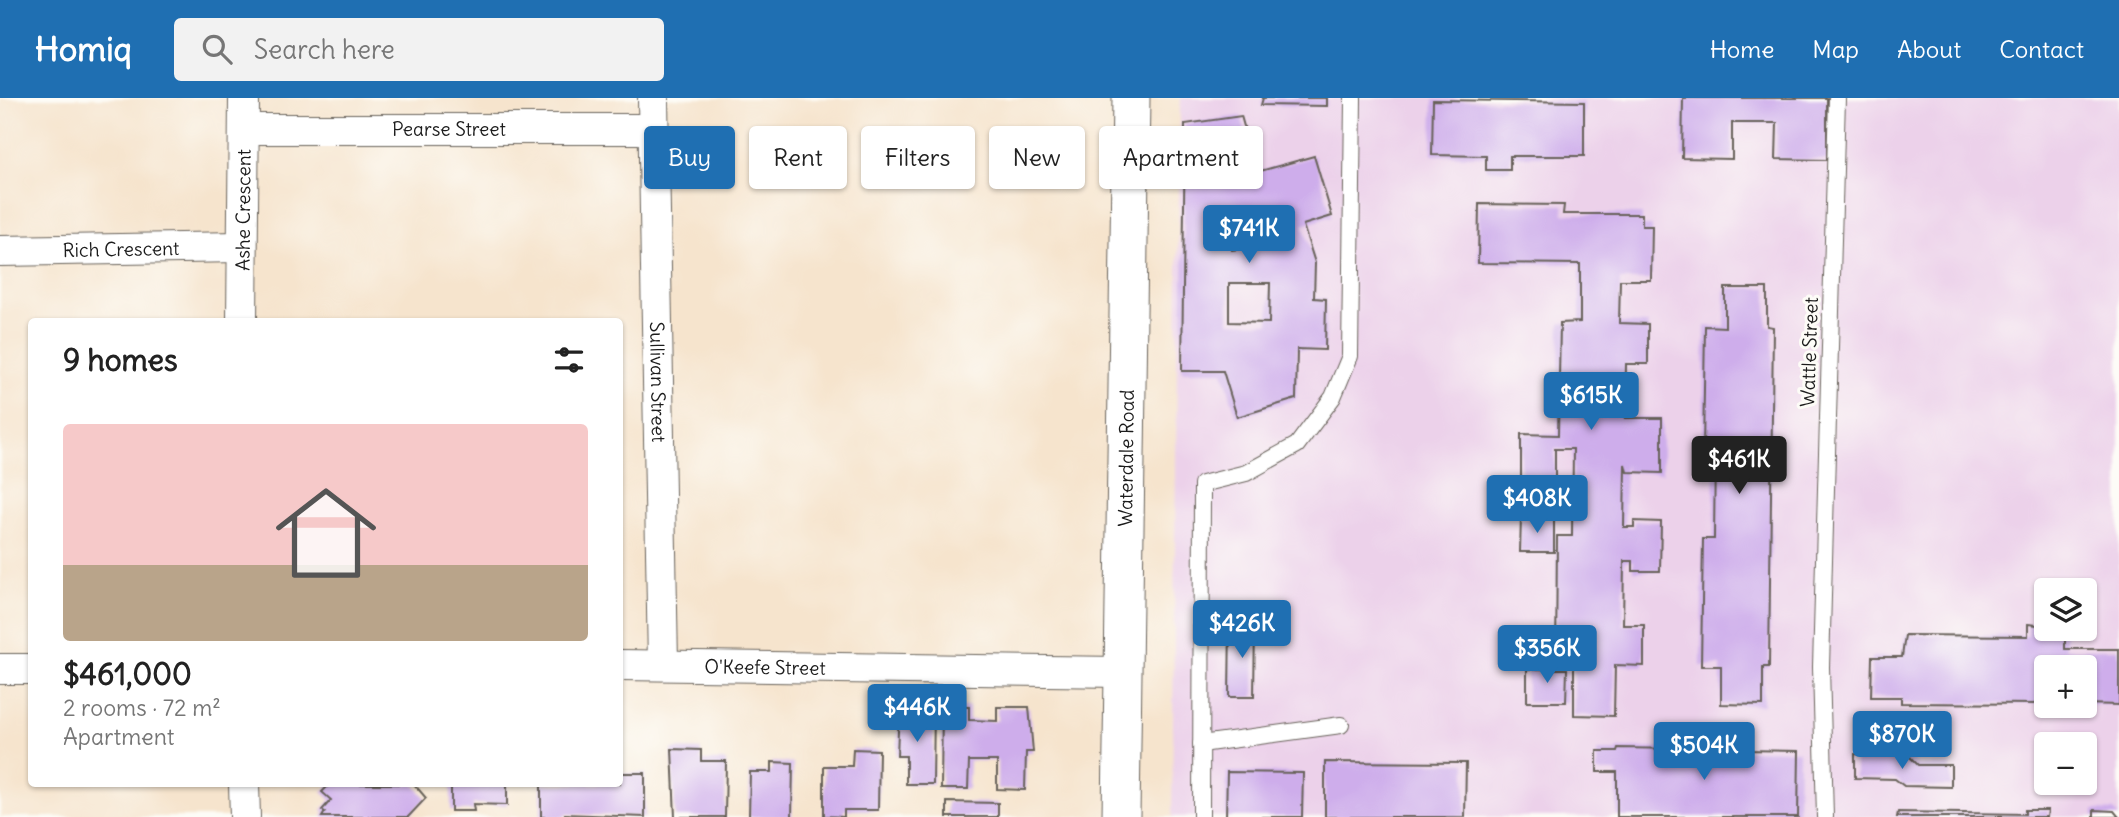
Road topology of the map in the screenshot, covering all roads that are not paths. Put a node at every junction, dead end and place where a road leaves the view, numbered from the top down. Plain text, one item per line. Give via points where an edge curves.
1 (244, 98) edge
2 (653, 98) edge
3 (1131, 98) edge
4 (1353, 98) edge
5 (1837, 98) edge
6 (653, 126) edge
7 (644, 129) edge
8 (244, 130) junction
9 (654, 189) edge
10 (242, 247) junction
11 (0, 251) edge
12 (242, 318) edge
13 (623, 665) edge
14 (663, 665) junction
15 (0, 670) edge
16 (28, 670) edge
17 (1122, 672) junction
18 (1341, 725) dead end
19 (1201, 744) junction
20 (244, 787) edge
21 (244, 817) edge
22 (1121, 817) edge
23 (1201, 817) edge
24 (1825, 817) edge

1 - 8 street, Ashe Crescent
2 - 6 street, Sullivan Street
3 - 17 street, Waterdale Road
4 - 19 lane via 1350,356 1333,397 1297,444 1246,473 1202,484
5 - 24 lane, Wattle Street via 1821,667
7 - 8 street, Pearse Street
8 - 10 street, Ashe Crescent
9 - 14 street, Sullivan Street
10 - 11 street, Rich Crescent
10 - 12 street, Ashe Crescent
13 - 14 street, O'Keefe Street
14 - 17 street, O'Keefe Street
15 - 16 street
17 - 22 street, Waterdale Road
18 - 19 lane
19 - 23 lane
20 - 21 street

